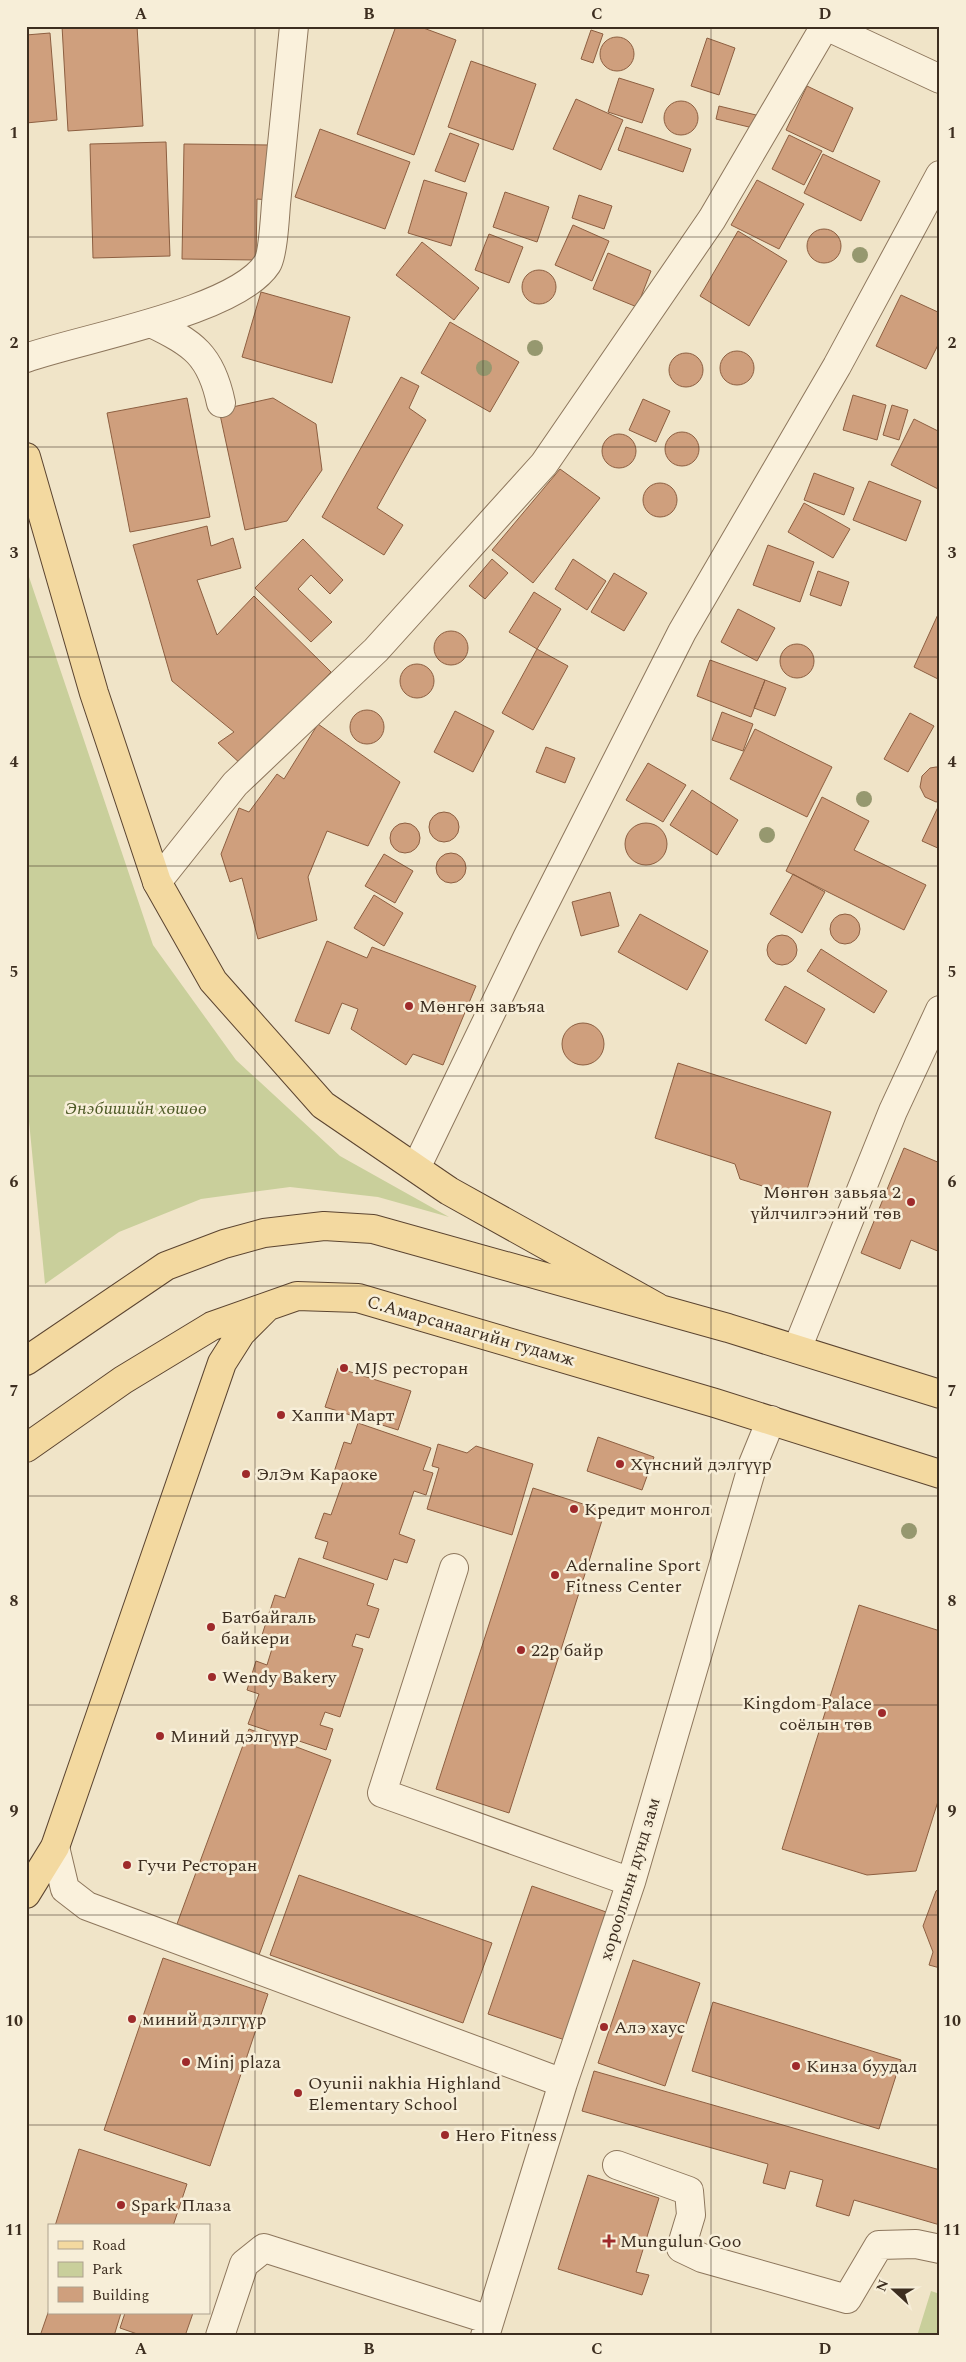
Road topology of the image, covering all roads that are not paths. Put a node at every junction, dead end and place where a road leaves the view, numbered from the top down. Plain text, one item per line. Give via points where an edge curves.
1 (294, 26) edge
2 (825, 26) edge
3 (940, 79) edge
4 (940, 174) edge
5 (151, 322) junction
6 (26, 358) edge
7 (221, 402) dead end
8 (26, 457) edge
9 (157, 882) junction
10 (940, 1010) edge
11 (416, 1168) junction
12 (657, 1307) junction
13 (266, 1308) junction
14 (797, 1349) junction
15 (26, 1361) edge
16 (940, 1394) edge
17 (771, 1420) junction
18 (26, 1448) edge
19 (940, 1474) edge
20 (454, 1568) dead end
21 (55, 1847) junction
22 (631, 1882) junction
23 (26, 1894) edge
24 (563, 2083) junction
25 (617, 2165) dead end
26 (940, 2248) edge
27 (488, 2328) edge
28 (220, 2336) edge

1 - 5 street via 268,263 245,285 225,296
2 - 3 street
2 - 9 street via 712,219 544,464 376,650 235,784
4 - 11 street via 837,366 682,632 527,938
5 - 6 street
5 - 7 street via 180,336 200,352 213,374
8 - 9 main road via 94,693
9 - 11 main road via 212,981 323,1105
10 - 14 street via 893,1110
11 - 12 main road via 449,1190
12 - 14 main road
12 - 15 main road via 373,1229 324,1226 264,1233 166,1266
13 - 17 main road, С.Амарсанаагийн гудамж via 297,1296 358,1298
13 - 18 main road, С.Амарсанаагийн гудамж via 212,1326 123,1380
13 - 21 main road via 241,1333 222,1363
14 - 16 main road
17 - 19 main road, С.Амарсанаагийн гудамж
17 - 22 street, хорооллын дунд зам via 753,1464
20 - 22 street via 382,1793
21 - 23 main road
21 - 24 street via 65,1889 87,1906
22 - 24 street, хорооллын дунд зам
24 - 27 street, хорооллын дунд зам
25 - 26 street via 689,2191 691,2215 681,2248 702,2258 847,2299 879,2245 916,2244
27 - 28 street via 264,2248 244,2264

